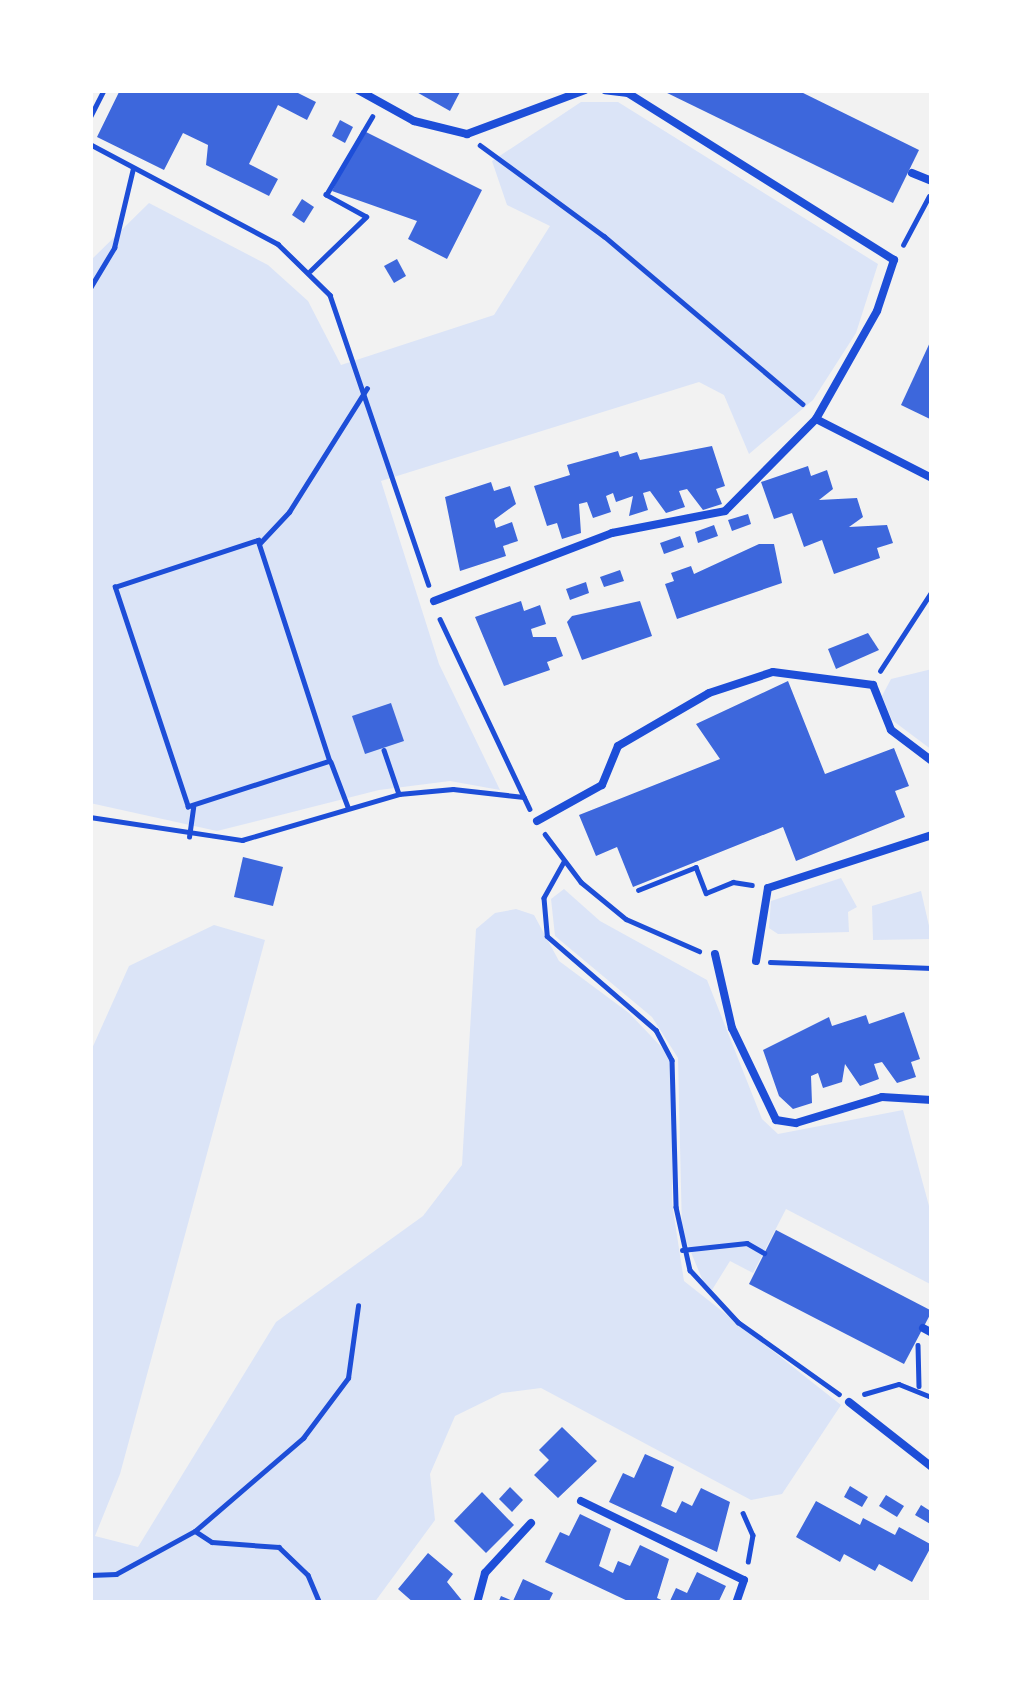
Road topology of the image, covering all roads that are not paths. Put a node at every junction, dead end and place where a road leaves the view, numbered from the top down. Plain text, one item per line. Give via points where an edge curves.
1 (358, 90) edge
2 (584, 90) edge
3 (605, 90) edge
4 (628, 92) edge
5 (913, 173) dead end
6 (932, 185) edge
7 (816, 419) junction
8 (932, 478) edge
9 (434, 601) road end
10 (932, 761) edge
11 (537, 820) road end
12 (932, 835) edge
13 (715, 954) road end
14 (756, 961) road end
15 (932, 1100) edge
16 (849, 1402) road end
17 (932, 1454) edge
18 (921, 1455) junction
19 (932, 1467) edge
20 (581, 1501) dead end
21 (531, 1523) dead end
22 (477, 1603) edge
23 (736, 1603) edge

1 - 2 lane via 467,134
3 - 4 lane
4 - 7 lane via 894,260 854,360
5 - 6 lane
7 - 8 lane
7 - 9 lane via 725,511 611,533
10 - 11 lane via 891,730 873,685 796,673 737,681 618,746 602,784
12 - 14 lane via 768,888
13 - 15 lane via 732,1028 776,1120 796,1123 882,1097
16 - 18 lane
17 - 18 lane
18 - 19 lane
20 - 23 lane via 744,1580
21 - 22 lane via 485,1573

